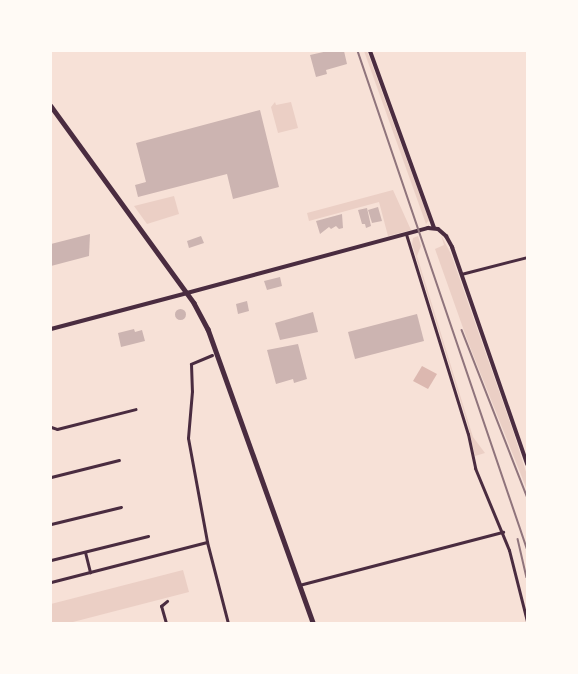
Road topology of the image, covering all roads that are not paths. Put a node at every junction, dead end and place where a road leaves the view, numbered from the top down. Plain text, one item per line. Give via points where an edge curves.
1 (370, 51) edge
2 (51, 106) edge
3 (434, 228) junction
4 (406, 234) junction
5 (527, 257) edge
6 (461, 274) junction
7 (187, 293) junction
8 (51, 329) edge
9 (212, 355) dead end
10 (136, 409) dead end
11 (51, 427) edge
12 (119, 460) dead end
13 (527, 464) edge
14 (51, 477) edge
15 (121, 507) dead end
16 (51, 524) edge
17 (503, 532) junction
18 (148, 536) dead end
19 (207, 542) junction
20 (85, 552) junction
21 (51, 560) edge
22 (90, 572) junction
23 (51, 582) edge
24 (299, 585) junction
25 (167, 601) dead end
26 (527, 621) edge
27 (166, 623) edge
28 (228, 623) edge
29 (312, 623) edge

1 - 3 main road
2 - 7 main road
3 - 4 main road
3 - 6 main road via 448,238
4 - 7 main road
4 - 17 street via 476,468
5 - 6 street
6 - 13 main road
7 - 8 main road
7 - 24 main road via 208,329
9 - 19 street via 191,364 188,438
10 - 11 street via 57,429
12 - 14 street
15 - 16 street
17 - 24 street
17 - 26 street
18 - 20 street
19 - 22 street
19 - 28 street
20 - 21 street
20 - 22 street
22 - 23 street
24 - 29 main road
25 - 27 street via 161,606

